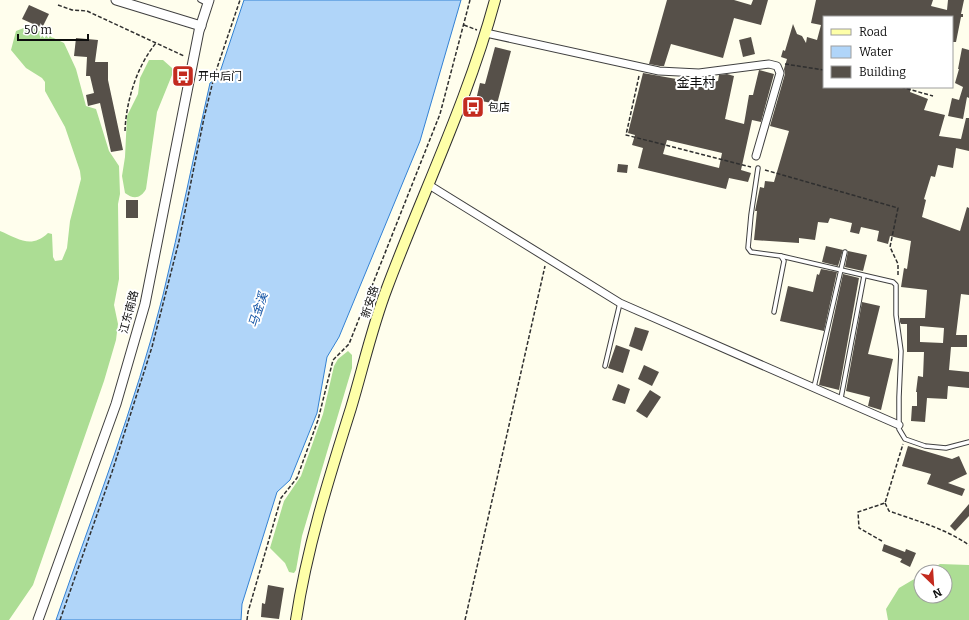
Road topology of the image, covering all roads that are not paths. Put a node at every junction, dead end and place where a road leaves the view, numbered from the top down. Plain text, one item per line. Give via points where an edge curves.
1 (116, 0) edge
2 (495, 0) edge
3 (206, 1) edge
4 (201, 26) junction
5 (486, 33) junction
6 (756, 156) dead end
7 (758, 168) road end
8 (429, 185) junction
9 (845, 252) dead end
10 (781, 256) junction
11 (841, 270) junction
12 (864, 276) junction
13 (620, 303) junction
14 (774, 312) dead end
15 (605, 366) dead end
16 (814, 386) junction
17 (840, 398) junction
18 (899, 424) junction
19 (969, 442) edge
20 (38, 620) edge
21 (296, 620) edge

1 - 4 street
2 - 5 main road, 新安路
3 - 4 street, 江东南路
4 - 20 street, 江东南路 via 145,304 116,404
5 - 6 street via 659,71 686,73 769,64 777,66 780,73
5 - 8 main road, 新安路
7 - 10 lane via 748,248 751,252
8 - 13 street
8 - 21 main road, 新安路 via 386,290 316,523
9 - 11 lane
10 - 11 lane
10 - 14 lane via 784,260
11 - 12 lane
11 - 16 lane
12 - 17 lane
12 - 18 lane via 893,282 896,285 896,315 901,351
13 - 15 lane
13 - 16 street
16 - 17 street
17 - 18 street
18 - 19 lane via 905,439 925,446 946,448

